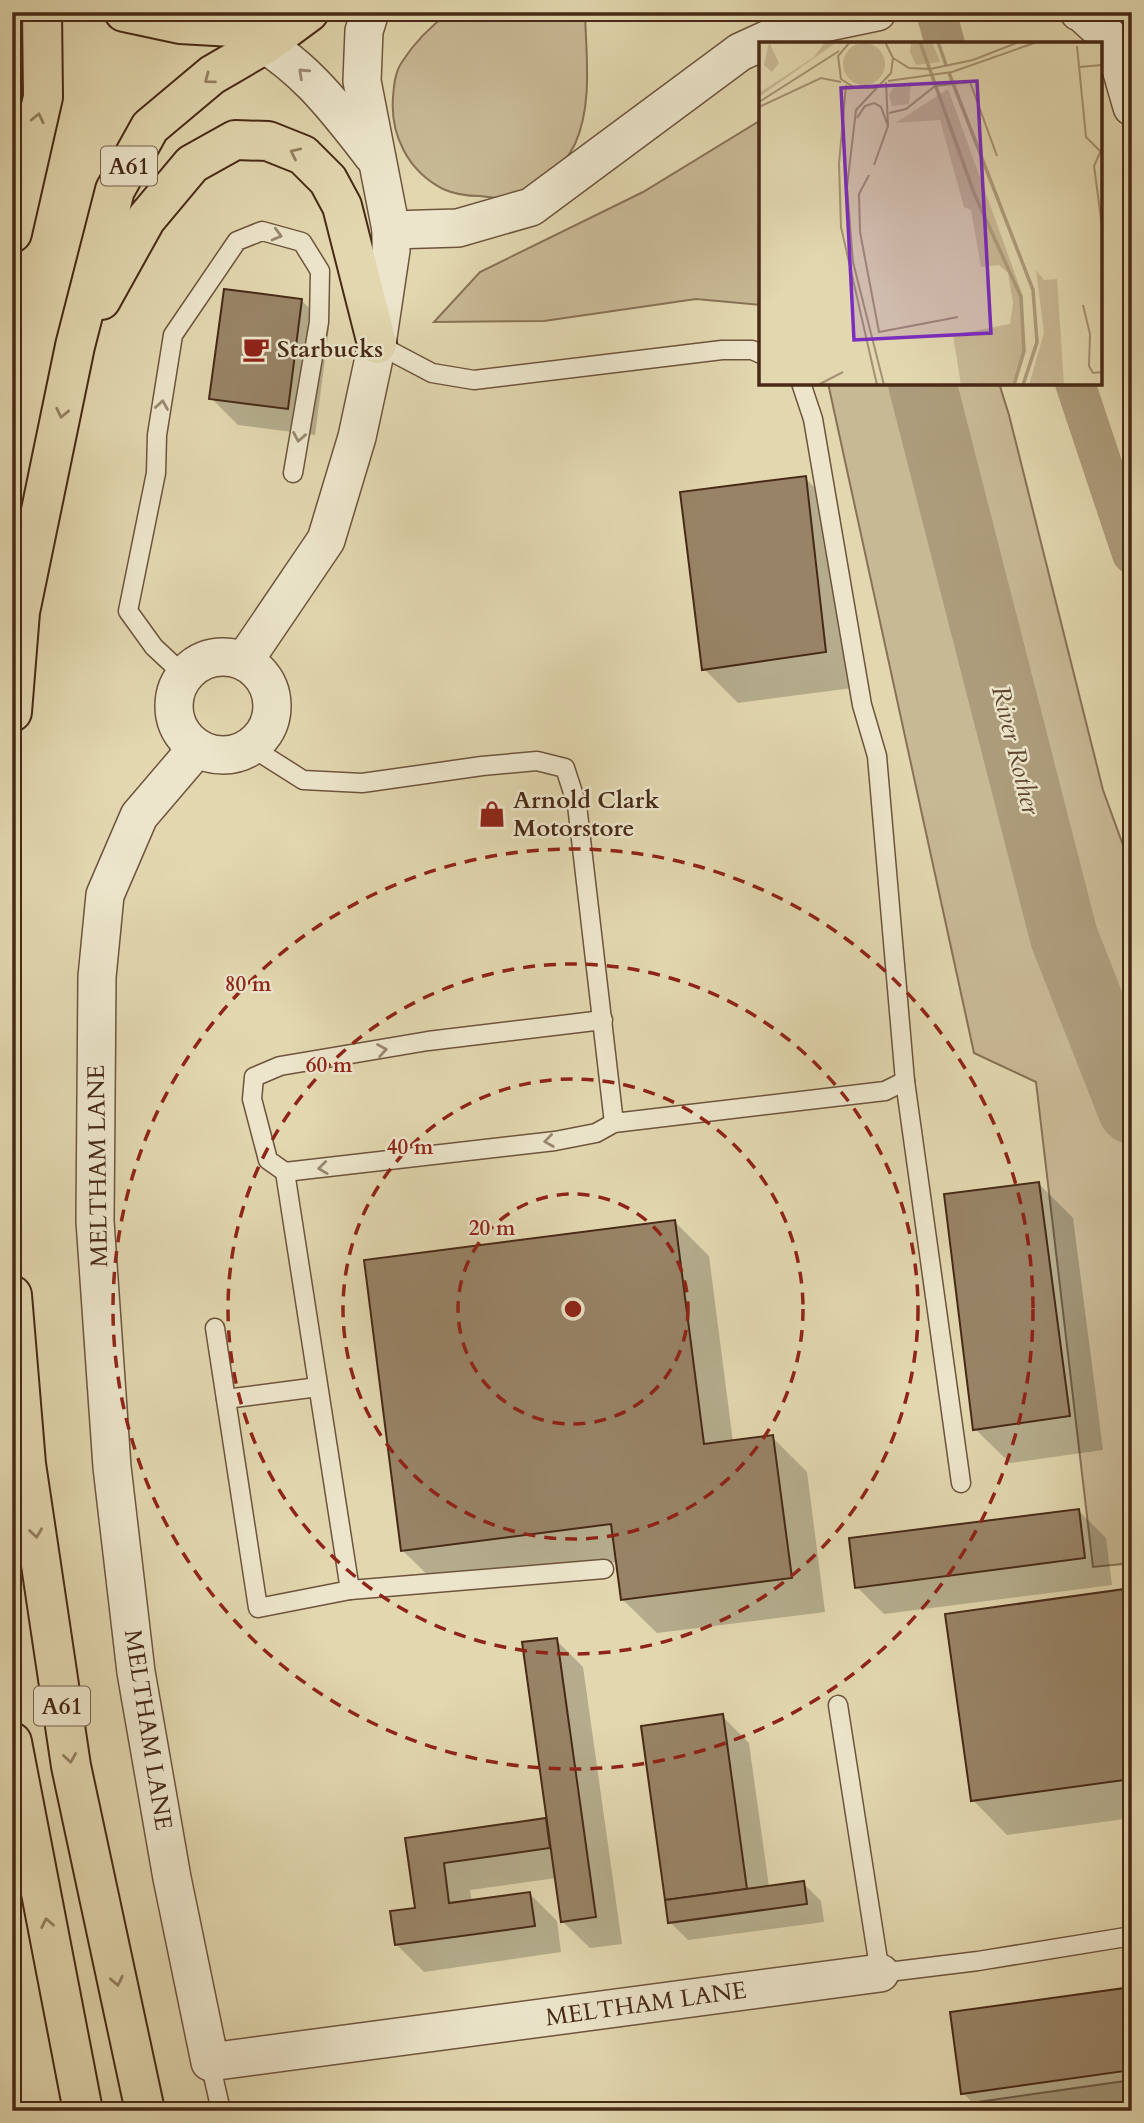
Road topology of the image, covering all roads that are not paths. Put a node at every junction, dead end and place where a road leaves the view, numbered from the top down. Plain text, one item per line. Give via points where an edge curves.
1 (42, 12) edge
2 (124, 12) edge
3 (304, 12) edge
4 (309, 12) edge
5 (370, 12) edge
6 (877, 12) edge
7 (1079, 12) edge
8 (250, 35) junction
9 (1123, 39) edge
10 (762, 42) edge
11 (759, 43) edge
12 (1132, 107) edge
13 (378, 163) junction
14 (391, 230) junction
15 (12, 233) edge
16 (377, 344) junction
17 (75, 346) junction
18 (759, 353) edge
19 (802, 385) edge
20 (293, 472) dead end
21 (244, 661) junction
22 (184, 675) junction
23 (12, 712) edge
24 (251, 747) junction
25 (197, 748) junction
26 (603, 1020) junction
27 (905, 1081) junction
28 (614, 1123) junction
29 (285, 1172) junction
30 (12, 1295) edge
31 (215, 1328) dead end
32 (318, 1387) junction
33 (226, 1399) junction
34 (961, 1483) dead end
35 (604, 1569) dead end
36 (350, 1590) junction
37 (838, 1704) dead end
38 (12, 1742) edge
39 (1132, 1936) edge
40 (880, 1973) junction
41 (210, 2062) junction
42 (83, 2111) edge
43 (145, 2111) edge
44 (221, 2111) edge

15 -> 1 highway via 43,97
2 - 8 highway
3 - 8 highway
4 - 8 highway, A61
5 - 13 street via 364,31 362,81
6 - 10 street via 786,31
7 - 9 street
13 -> 8 street via 303,72
8 -> 17 highway, A61 via 212,75 150,127 116,190
9 - 12 street
11 - 14 street via 740,52 531,207 458,228
13 - 14 street
14 - 16 street
16 -> 17 highway via 342,206 328,180 303,155 268,141 235,140 192,164 146,219
16 - 18 lane via 432,373 474,380 722,349
16 - 21 street via 358,437 326,540
17 -> 23 highway, A61 via 20,611
19 - 27 lane via 813,419 862,705 877,756
22 -> 20 lane via 154,647 128,611 156,473 157,435 173,335 237,242 262,231 302,242 320,271 319,322
21 - 22 street via 212,658
21 - 24 street via 256,669 271,695 269,724
22 - 25 street via 177,690 176,722
24 - 25 street via 224,755
24 - 26 lane via 303,780 362,783 537,761 565,768 577,805
25 - 41 street, MELTHAM LANE via 139,817 106,895 97,977 95,1221 112,1467 136,1672
26 - 28 lane
29 -> 26 lane via 268,1160 252,1099 254,1077 279,1066 428,1041
27 - 28 lane via 885,1091
27 - 34 lane
28 -> 29 lane via 596,1133 555,1141
29 - 32 lane
30 -> 43 highway, A61 via 26,1464 71,1766
31 - 33 lane
32 - 33 lane
32 - 36 lane
33 - 36 lane via 258,1608
35 - 36 lane
37 - 40 lane
42 -> 38 highway, A61
39 - 40 lane
40 - 41 street, MELTHAM LANE
41 - 44 lane

